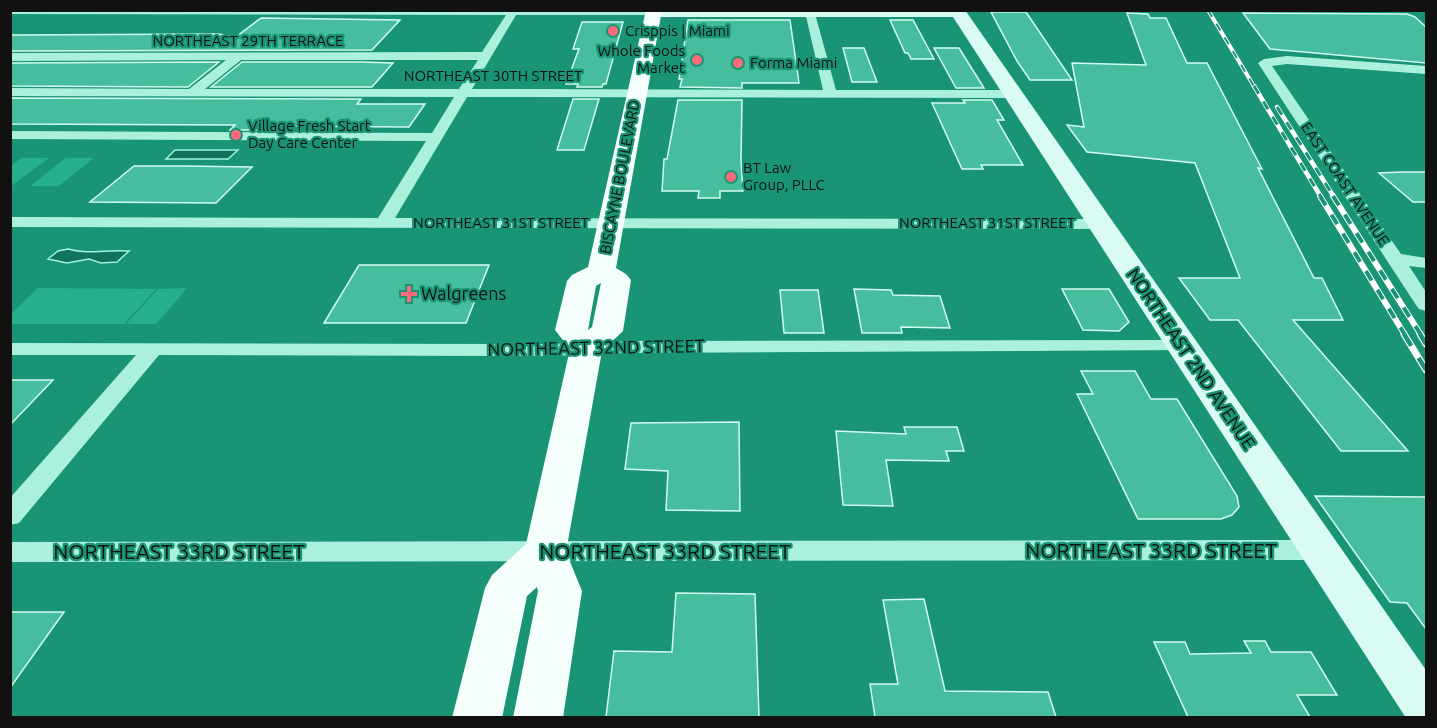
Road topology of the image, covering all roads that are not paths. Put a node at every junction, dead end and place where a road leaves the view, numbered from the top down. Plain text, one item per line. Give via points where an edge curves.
1 (10, 11) edge
2 (310, 11) edge
3 (653, 11) edge
4 (957, 11) edge
5 (513, 12) junction
6 (810, 12) junction
7 (239, 56) junction
8 (485, 56) junction
9 (10, 57) edge
10 (1426, 70) edge
11 (10, 92) edge
12 (193, 92) junction
13 (463, 92) junction
14 (637, 93) junction
15 (830, 93) junction
16 (1012, 94) junction
17 (10, 135) edge
18 (435, 137) junction
19 (10, 222) edge
20 (383, 223) junction
21 (611, 223) junction
22 (1100, 224) junction
23 (1396, 259) junction
24 (1426, 263) edge
25 (1426, 305) edge
26 (1181, 346) junction
27 (586, 348) junction
28 (10, 349) edge
29 (153, 349) junction
30 (10, 516) edge
31 (1320, 550) junction
32 (10, 552) edge
33 (545, 552) junction
34 (1426, 708) edge
35 (477, 717) edge
36 (538, 717) edge

1 - 2 street
2 - 5 street
3 - 5 street
3 - 6 main road
3 - 14 main road, BISCAYNE BOULEVARD
4 - 6 main road
4 - 16 main road, NORTHEAST 2ND AVENUE
5 - 8 street
6 - 15 street
7 - 8 street, NORTHEAST 29TH TERRACE
7 - 9 street, NORTHEAST 29TH TERRACE
7 - 12 street
8 - 13 street
10 - 23 street, EAST COAST AVENUE via 1287,60 1264,63
11 - 12 street, NORTHEAST 30TH STREET
12 - 13 street, NORTHEAST 30TH STREET
13 - 14 street, NORTHEAST 30TH STREET
13 - 18 street
14 - 15 street, NORTHEAST 30TH STREET
14 - 21 main road, BISCAYNE BOULEVARD
15 - 16 street, NORTHEAST 30TH STREET
16 - 22 main road, NORTHEAST 2ND AVENUE
17 - 18 street
18 - 20 street
19 - 20 street, NORTHEAST 31ST STREET
20 - 21 street, NORTHEAST 31ST STREET
21 - 22 street, NORTHEAST 31ST STREET
21 - 27 main road, BISCAYNE BOULEVARD via 601,273 616,280 607,331
22 - 26 main road, NORTHEAST 2ND AVENUE
23 - 24 street
23 - 25 street, EAST COAST AVENUE
26 - 27 street, NORTHEAST 32ND STREET
26 - 31 main road, NORTHEAST 2ND AVENUE
27 - 29 street, NORTHEAST 32ND STREET
27 - 33 main road
28 - 29 street, NORTHEAST 32ND STREET
29 - 30 street
31 - 33 street, NORTHEAST 33RD STREET
31 - 34 main road, NORTHEAST 2ND AVENUE
32 - 33 street, NORTHEAST 33RD STREET
33 - 35 main road via 507,588
33 - 36 main road via 560,591

